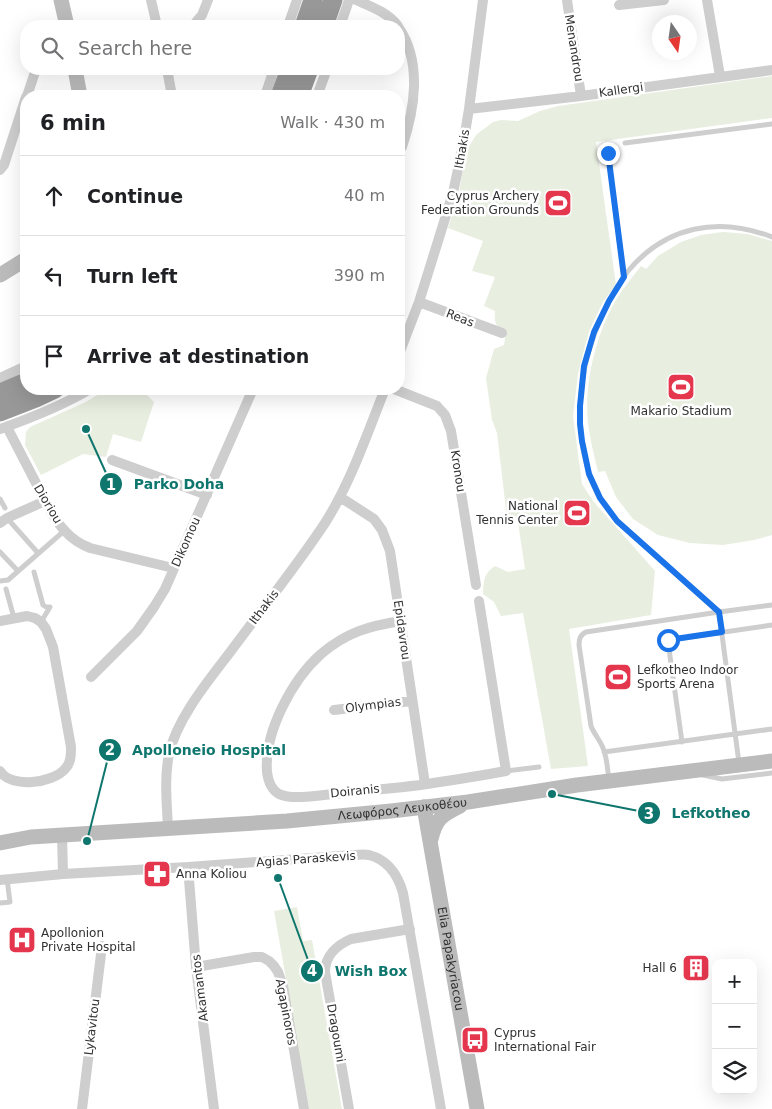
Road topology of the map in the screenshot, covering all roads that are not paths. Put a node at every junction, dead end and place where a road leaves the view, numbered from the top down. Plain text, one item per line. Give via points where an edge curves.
1 (62, 0) edge
2 (151, 0) edge
3 (208, 0) edge
4 (298, 0) edge
5 (313, 0) edge
6 (333, 0) edge
7 (349, 0) edge
8 (356, 0) edge
9 (483, 0) edge
10 (567, 0) edge
11 (664, 0) edge
12 (707, 0) edge
13 (619, 5) dead end
14 (66, 20) edge
15 (156, 20) edge
16 (198, 20) edge
17 (290, 20) edge
18 (306, 20) edge
19 (326, 20) edge
20 (342, 20) edge
21 (393, 20) edge
22 (405, 38) edge
23 (772, 70) edge
24 (34, 75) edge
25 (76, 75) edge
26 (167, 75) edge
27 (272, 75) edge
28 (288, 75) edge
29 (307, 75) edge
30 (325, 75) edge
31 (720, 76) junction
32 (28, 90) edge
33 (79, 90) edge
34 (171, 90) edge
35 (267, 90) edge
36 (282, 90) edge
37 (301, 90) edge
38 (319, 90) edge
39 (581, 96) junction
40 (469, 109) junction
41 (20, 116) edge
42 (772, 124) edge
43 (405, 139) edge
44 (625, 143) dead end
45 (608, 153) dead end
46 (0, 170) edge
47 (772, 237) edge
48 (20, 263) edge
49 (0, 275) edge
50 (624, 277) junction
51 (419, 302) junction
52 (502, 333) dead end
53 (405, 338) edge
54 (20, 369) edge
55 (0, 378) edge
56 (20, 385) edge
57 (0, 393) edge
58 (405, 393) edge
59 (42, 395) edge
60 (80, 395) edge
61 (250, 395) edge
62 (383, 395) edge
63 (2, 423) edge
64 (112, 460) dead end
65 (207, 494) junction
66 (340, 497) junction
67 (0, 498) edge
68 (45, 501) junction
69 (4, 516) edge
70 (64, 531) junction
71 (0, 552) edge
72 (38, 553) junction
73 (174, 568) junction
74 (18, 571) junction
75 (34, 572) dead end
76 (0, 581) edge
77 (476, 585) dead end
78 (6, 589) dead end
79 (479, 601) dead end
80 (772, 605) edge
81 (719, 612) junction
82 (14, 618) junction
83 (0, 621) edge
84 (401, 621) junction
85 (40, 622) junction
86 (772, 625) edge
87 (722, 632) junction
88 (91, 677) dead end
89 (412, 701) junction
90 (334, 710) dead end
91 (772, 730) edge
92 (735, 734) junction
93 (682, 742) junction
94 (604, 752) junction
95 (772, 761) edge
96 (739, 766) junction
97 (539, 767) dead end
98 (0, 771) edge
99 (506, 771) junction
100 (688, 772) junction
101 (772, 773) edge
102 (610, 782) junction
103 (425, 784) junction
104 (468, 802) junction
105 (424, 807) junction
106 (391, 811) junction
107 (168, 829) junction
108 (62, 835) junction
109 (0, 836) edge
110 (31, 838) junction
111 (430, 842) junction
112 (0, 843) edge
113 (188, 866) junction
114 (63, 874) junction
115 (4, 880) edge
116 (0, 903) edge
117 (410, 929) junction
118 (102, 946) dead end
119 (196, 967) junction
120 (82, 1109) edge
121 (214, 1109) edge
122 (304, 1109) edge
123 (349, 1109) edge
124 (441, 1109) edge
125 (477, 1109) edge

1 - 14 main road
2 - 15 street
3 - 16 street
4 - 17 street
5 - 18 highway
6 - 19 highway
7 - 20 street
8 - 21 street via 382,11
9 - 40 street, Ithakis
10 - 39 street, Menandrou
11 - 13 street
12 - 31 street
22 - 43 street via 413,68 414,88
23 - 31 street, Kallergi
24 - 32 street
25 - 33 main road
26 - 34 street
27 - 35 street
28 - 36 highway
29 - 37 highway
30 - 38 street
31 - 39 street, Kallergi
39 - 40 street, Kallergi
40 - 51 street, Ithakis via 454,193
41 - 46 street
42 - 44 lane
45 - 50 lane
47 - 50 lane via 725,226 697,229 649,251
48 - 49 main road
50 - 81 lane via 594,332 584,366 580,424 589,474 600,498 617,521
51 - 52 street, Reas
51 - 53 street, Ithakis
54 - 55 street
56 - 57 highway
58 - 77 street, Kronou via 437,406 445,415 451,431
59 - 63 highway
60 - 63 street via 50,409
61 - 65 street, Dikomou
62 - 66 street, Ithakis
63 - 68 street, Dioriou
64 - 65 street
65 - 73 street, Dikomou
66 - 84 street, Epidavrou via 374,519 382,530 390,551
66 - 107 street, Ithakis via 296,565 183,718 166,770
67 - 69 lane
68 - 69 street
68 - 70 street, Dioriou
69 - 72 lane
70 - 72 lane
70 - 73 street, Dioriou via 90,548
71 - 74 lane
72 - 74 lane
73 - 88 street, Dikomou via 158,601 137,631
74 - 76 lane via 8,580
75 - 85 lane via 43,605 50,607
78 - 82 lane
79 - 99 street
80 - 81 lane
81 - 87 lane
81 - 94 lane via 582,635 579,645 591,726
82 - 83 street
82 - 85 street via 28,616
84 - 89 street, Epidavrou
84 - 103 street, Doiranis via 357,631 337,642 302,674 281,709 269,745 269,783 278,794 287,796
85 - 98 street via 53,647 71,747 70,759 65,770 58,775 29,782 7,778
86 - 87 lane
87 - 92 lane
87 - 93 lane via 668,642
89 - 90 street, Olympias
89 - 103 street, Epidavrou
91 - 92 lane
92 - 93 lane
92 - 96 lane
93 - 94 lane
94 - 102 lane
95 - 96 main road, Λεωφόρος Λευκοθέου
96 - 100 main road, Λεωφόρος Λευκοθέου
97 - 99 lane
99 - 103 street, Doiranis
100 - 101 lane via 722,779
100 - 102 main road, Λεωφόρος Λευκοθέου
102 - 104 main road, Λεωφόρος Λευκοθέου
104 - 105 main road, Λεωφόρος Λευκοθέου
104 - 111 main road via 439,818
105 - 106 main road, Λεωφόρος Λευκοθέου
105 - 111 main road, Elia Papakyriacou
106 - 107 main road, Λεωφόρος Λευκοθέου
106 - 111 main road via 413,821
107 - 108 main road, Λεωφόρος Λευκοθέου
108 - 110 main road, Λεωφόρος Λευκοθέου
108 - 114 street
109 - 110 main road, Λεωφόρος Λευκοθέου
110 - 112 main road, Λεωφόρος Λευκοθέου
111 - 125 main road, Elia Papakyriacou
113 - 114 street, Agias Paraskevis
113 - 117 street, Agias Paraskevis via 368,855 384,862 396,874 404,892
113 - 119 street, Akamantos
114 - 115 street, Agias Paraskevis
115 - 116 lane via 10,902
117 - 123 street, Dragoumi via 351,939 335,949 326,964
117 - 124 street, Agias Paraskevis
118 - 120 street, Lykavitou
119 - 121 street, Akamantos
119 - 122 street, Agapinoros via 259,956 274,966 283,986

